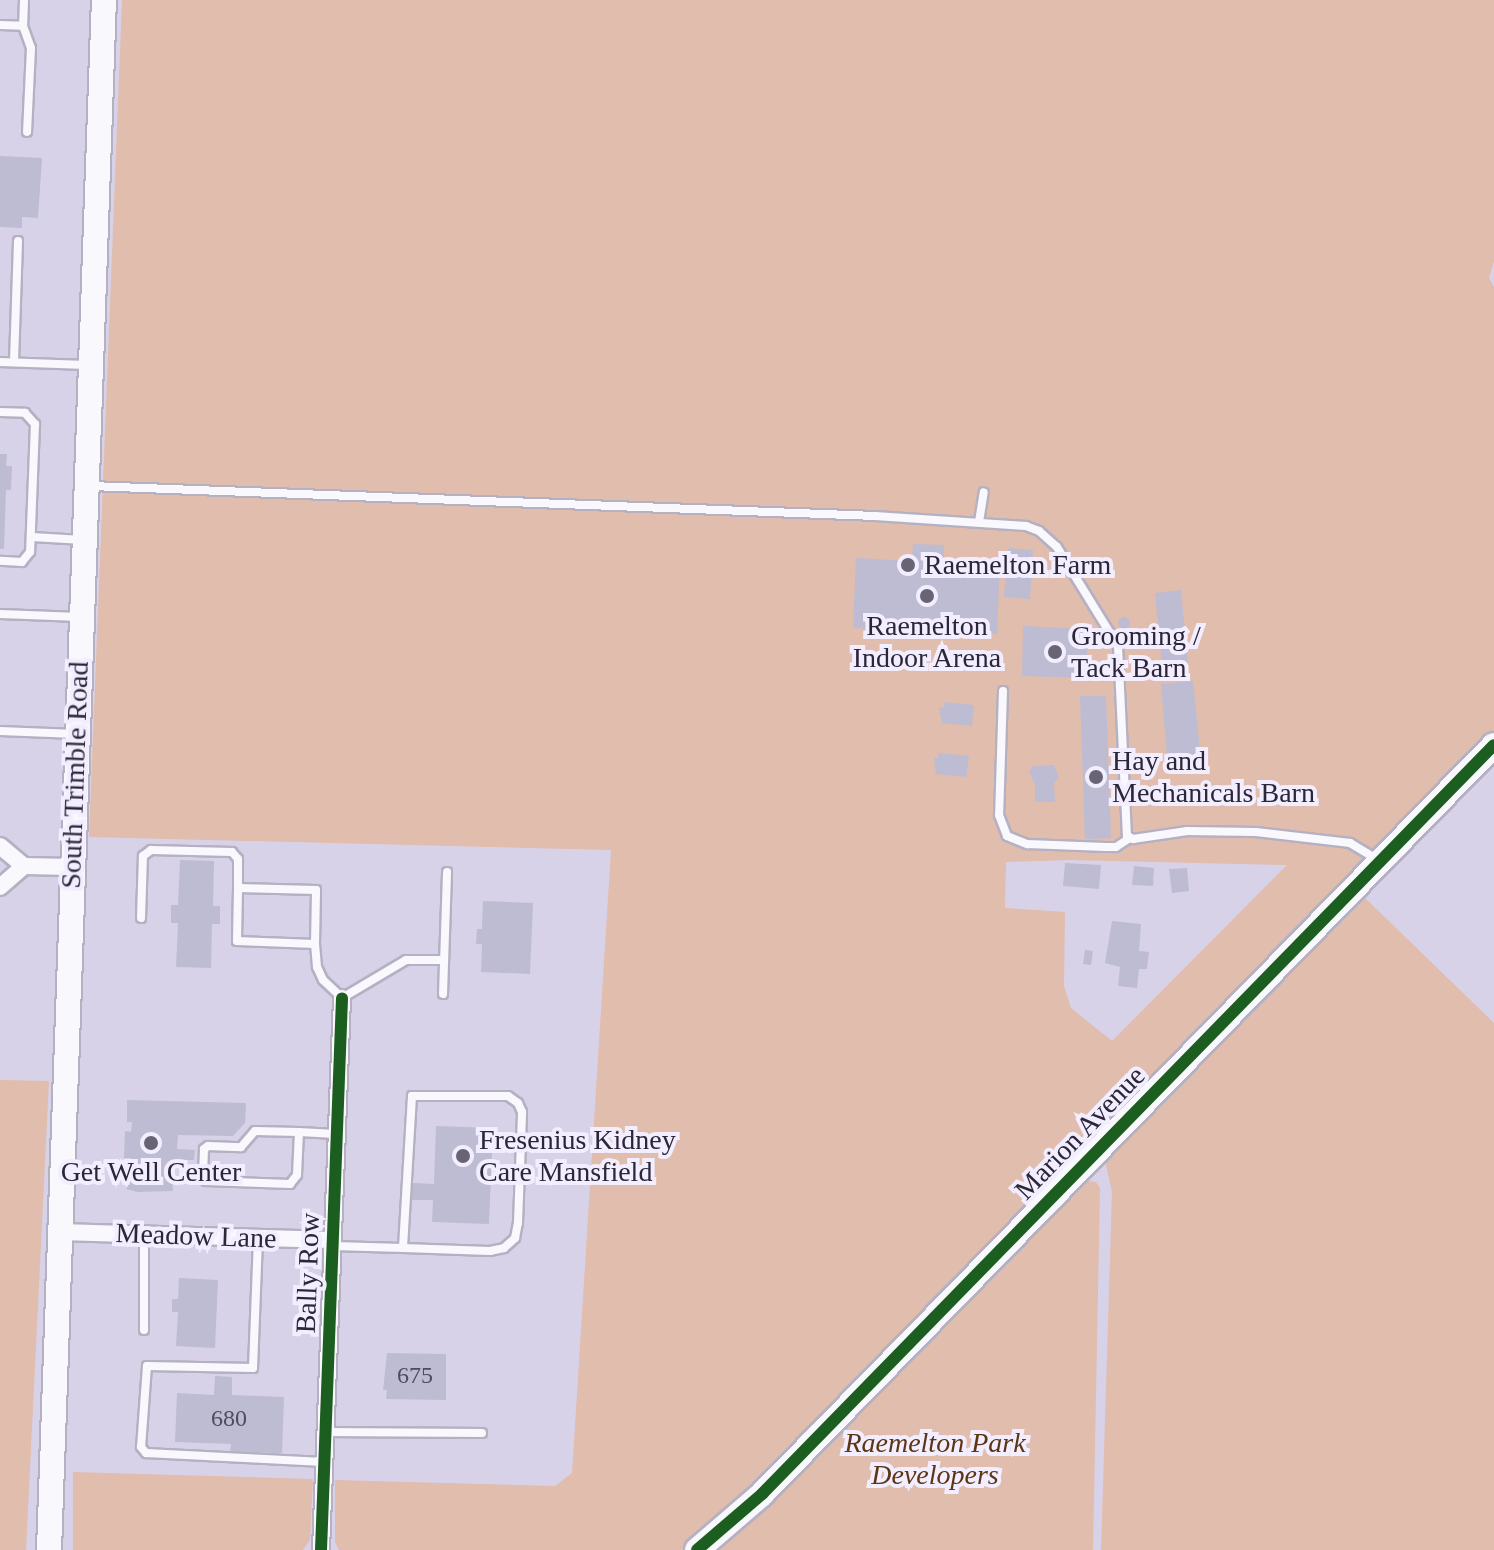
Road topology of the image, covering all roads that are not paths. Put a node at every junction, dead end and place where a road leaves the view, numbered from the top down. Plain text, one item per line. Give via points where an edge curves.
1 (24, 0) edge
2 (104, 0) edge
3 (0, 25) edge
4 (23, 26) junction
5 (27, 132) dead end
6 (18, 241) dead end
7 (0, 362) edge
8 (14, 362) junction
9 (91, 365) junction
10 (0, 412) edge
11 (86, 486) junction
12 (984, 492) dead end
13 (979, 522) junction
14 (32, 537) junction
15 (84, 540) junction
16 (0, 561) edge
17 (0, 614) edge
18 (81, 617) junction
19 (1003, 691) dead end
20 (0, 731) edge
21 (77, 734) junction
22 (1494, 745) edge
23 (1130, 838) junction
24 (0, 846) edge
25 (1380, 862) junction
26 (24, 866) junction
27 (72, 867) junction
28 (447, 872) dead end
29 (0, 887) edge
30 (238, 888) junction
31 (141, 918) dead end
32 (315, 944) junction
33 (444, 960) junction
34 (443, 994) dead end
35 (342, 998) junction
36 (299, 1132) junction
37 (337, 1134) junction
38 (59, 1232) junction
39 (144, 1235) junction
40 (258, 1238) junction
41 (333, 1243) junction
42 (403, 1248) junction
43 (144, 1330) dead end
44 (326, 1432) junction
45 (482, 1433) dead end
46 (325, 1462) junction
47 (49, 1550) edge
48 (321, 1550) edge
49 (697, 1550) edge

1 - 4 lane
2 - 9 main road, South Trimble Road
3 - 4 lane
4 - 5 lane via 31,48
6 - 8 lane
7 - 8 lane
8 - 9 lane
9 - 11 main road, South Trimble Road
10 - 14 lane via 25,413 35,424
11 - 13 lane
11 - 15 main road, South Trimble Road
12 - 13 lane
13 - 23 lane via 1026,526 1049,539 1118,646
14 - 15 lane
14 - 16 lane via 28,558
15 - 18 main road, South Trimble Road
17 - 18 lane
18 - 21 main road, South Trimble Road
19 - 23 lane via 999,815 1007,836 1027,844 1106,847
20 - 21 lane
21 - 27 main road, South Trimble Road
22 - 25 main road, Marion Avenue
23 - 25 lane via 1256,832 1350,843
24 - 26 street
25 - 49 main road, Marion Avenue via 762,1494
26 - 27 street
26 - 29 street
27 - 38 main road, South Trimble Road
28 - 33 lane
30 - 31 lane via 238,859 232,852 151,850 143,856
30 - 32 lane via 237,941
30 - 32 lane via 316,890
32 - 35 lane via 323,980
33 - 34 lane
33 - 35 lane via 406,960
35 - 37 street, Bally Row
36 - 36 lane via 255,1131 241,1147 208,1146 203,1177 290,1184 297,1175
36 - 37 lane
37 - 41 street, Bally Row
38 - 39 street, Meadow Lane
38 - 47 main road, South Trimble Road
39 - 40 street, Meadow Lane
39 - 43 lane
40 - 41 street, Meadow Lane
40 - 46 lane via 253,1368 147,1366 141,1447 146,1453
41 - 42 lane
41 - 44 street, Bally Row
42 - 42 lane via 490,1251 515,1238 522,1112 518,1103 508,1096 412,1096
44 - 45 lane
44 - 46 street, Bally Row
46 - 48 street, Bally Row

